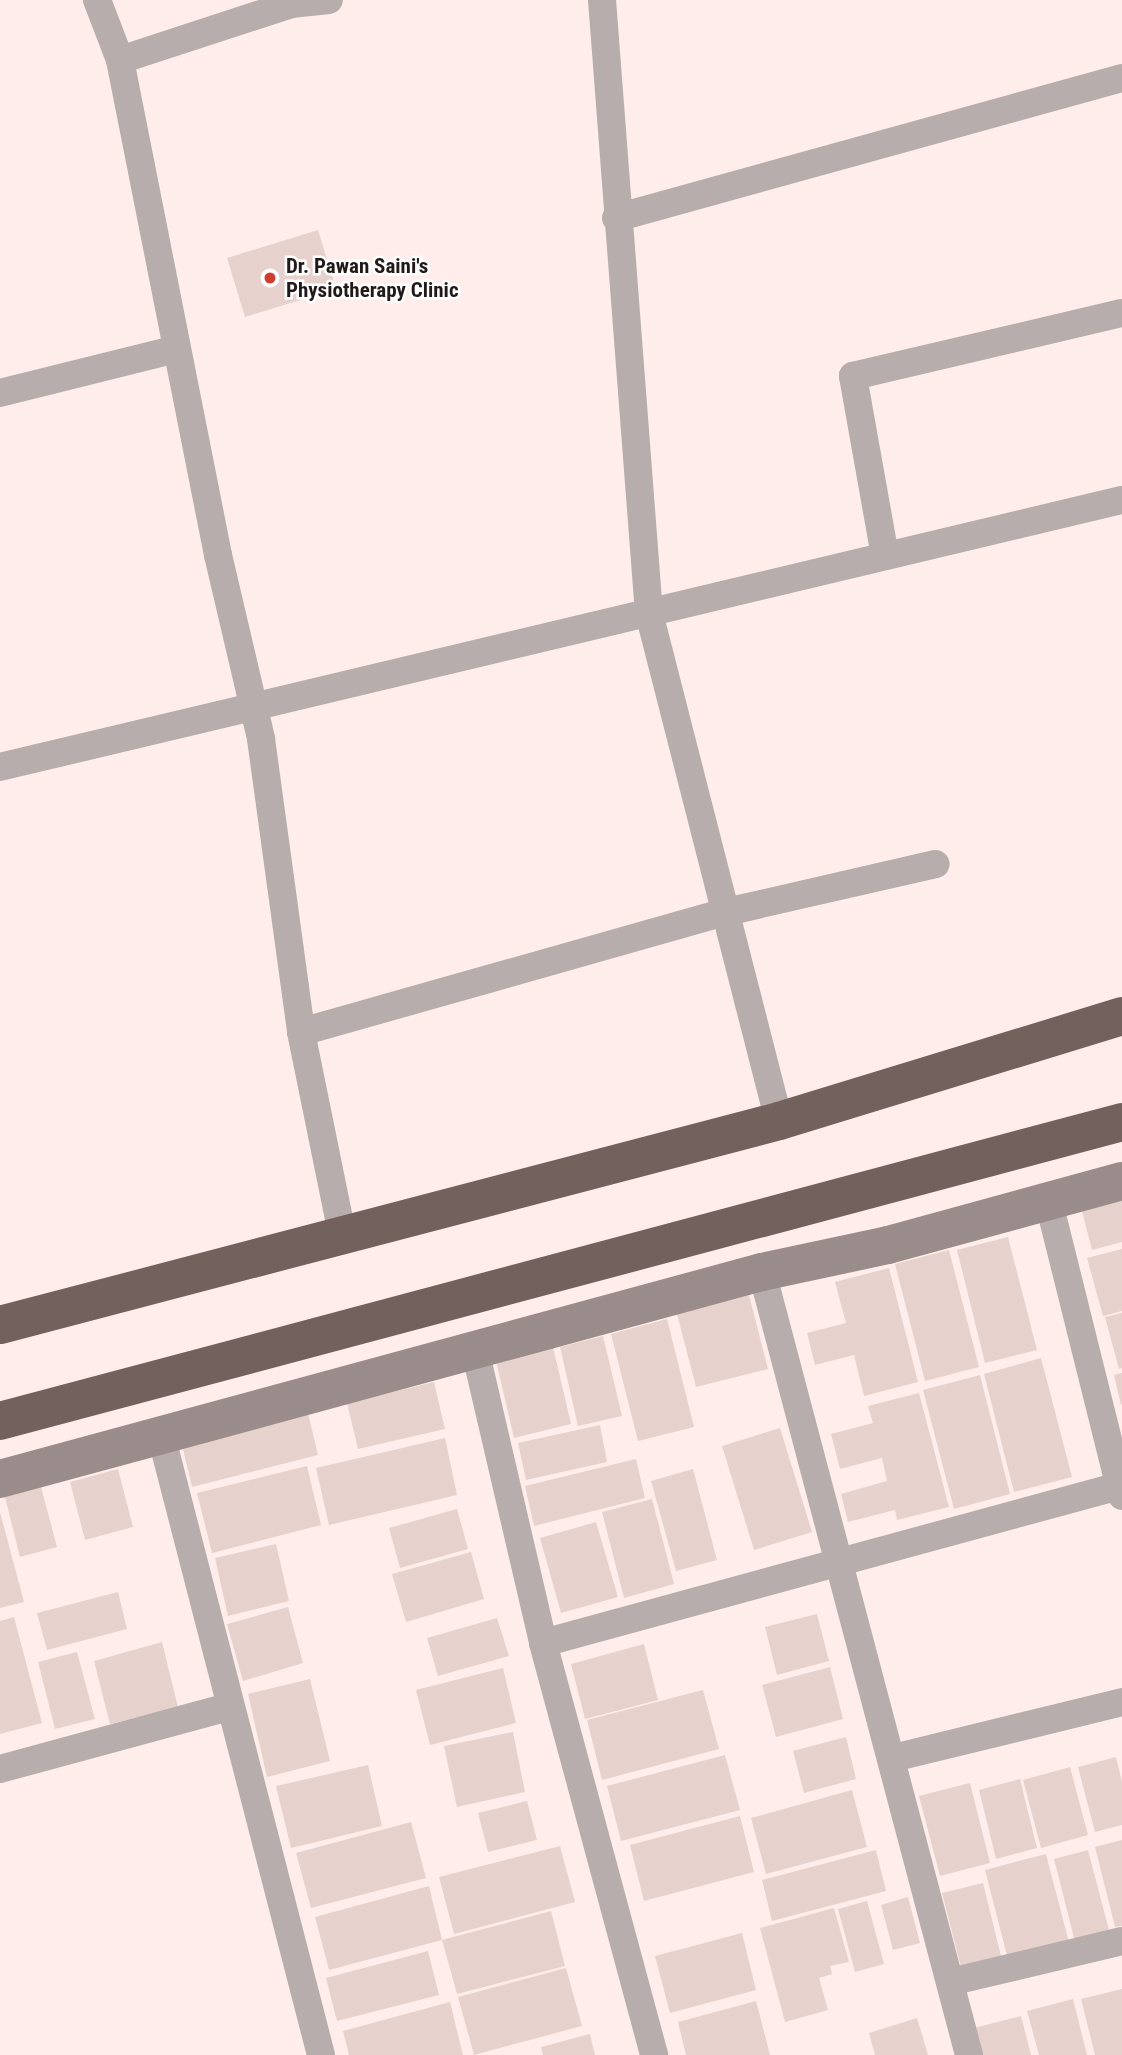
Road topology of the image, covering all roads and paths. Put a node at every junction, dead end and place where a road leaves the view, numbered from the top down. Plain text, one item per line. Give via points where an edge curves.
1 (97, 0) edge
2 (330, 0) edge
3 (602, 0) edge
4 (120, 61) junction
5 (1122, 78) edge
6 (616, 218) junction
7 (1122, 313) edge
8 (177, 349) junction
9 (0, 393) edge
10 (1122, 500) edge
11 (885, 556) junction
12 (649, 613) junction
13 (254, 708) junction
14 (0, 767) edge
15 (936, 864) dead end
16 (726, 912) junction
17 (1122, 1016) edge
18 (301, 1032) junction
19 (779, 1121) junction
20 (1122, 1122) edge
21 (1122, 1181) edge
22 (1048, 1199) junction
23 (343, 1238) junction
24 (762, 1272) junction
25 (0, 1325) edge
26 (475, 1350) junction
27 (0, 1421) edge
28 (161, 1435) junction
29 (0, 1479) edge
30 (1121, 1491) edge
31 (842, 1560) junction
32 (543, 1643) junction
33 (1122, 1702) edge
34 (228, 1707) junction
35 (893, 1758) junction
36 (0, 1769) edge
37 (1122, 1941) edge
38 (950, 1982) junction
39 (321, 2055) edge
40 (654, 2055) edge
41 (969, 2055) edge

1 - 4 street
2 - 4 street via 291,5
3 - 6 street
4 - 8 street
5 - 6 street
6 - 12 street
7 - 11 street via 853,376
8 - 9 street
8 - 13 street
10 - 11 street
11 - 12 street
12 - 13 street
12 - 16 street
13 - 14 street
13 - 18 street
15 - 16 street
16 - 18 street
16 - 19 street
17 - 19 highway
18 - 23 street
19 - 23 highway
20 - 27 highway
21 - 22 street
22 - 24 street via 888,1245
22 - 30 street
23 - 25 highway
24 - 26 street
24 - 31 street
26 - 28 street
26 - 32 street
28 - 29 street
28 - 34 street
30 - 31 street
31 - 32 street
31 - 35 street
32 - 40 street
33 - 35 street
34 - 36 street
34 - 39 street
35 - 38 street
37 - 38 street
38 - 41 street

